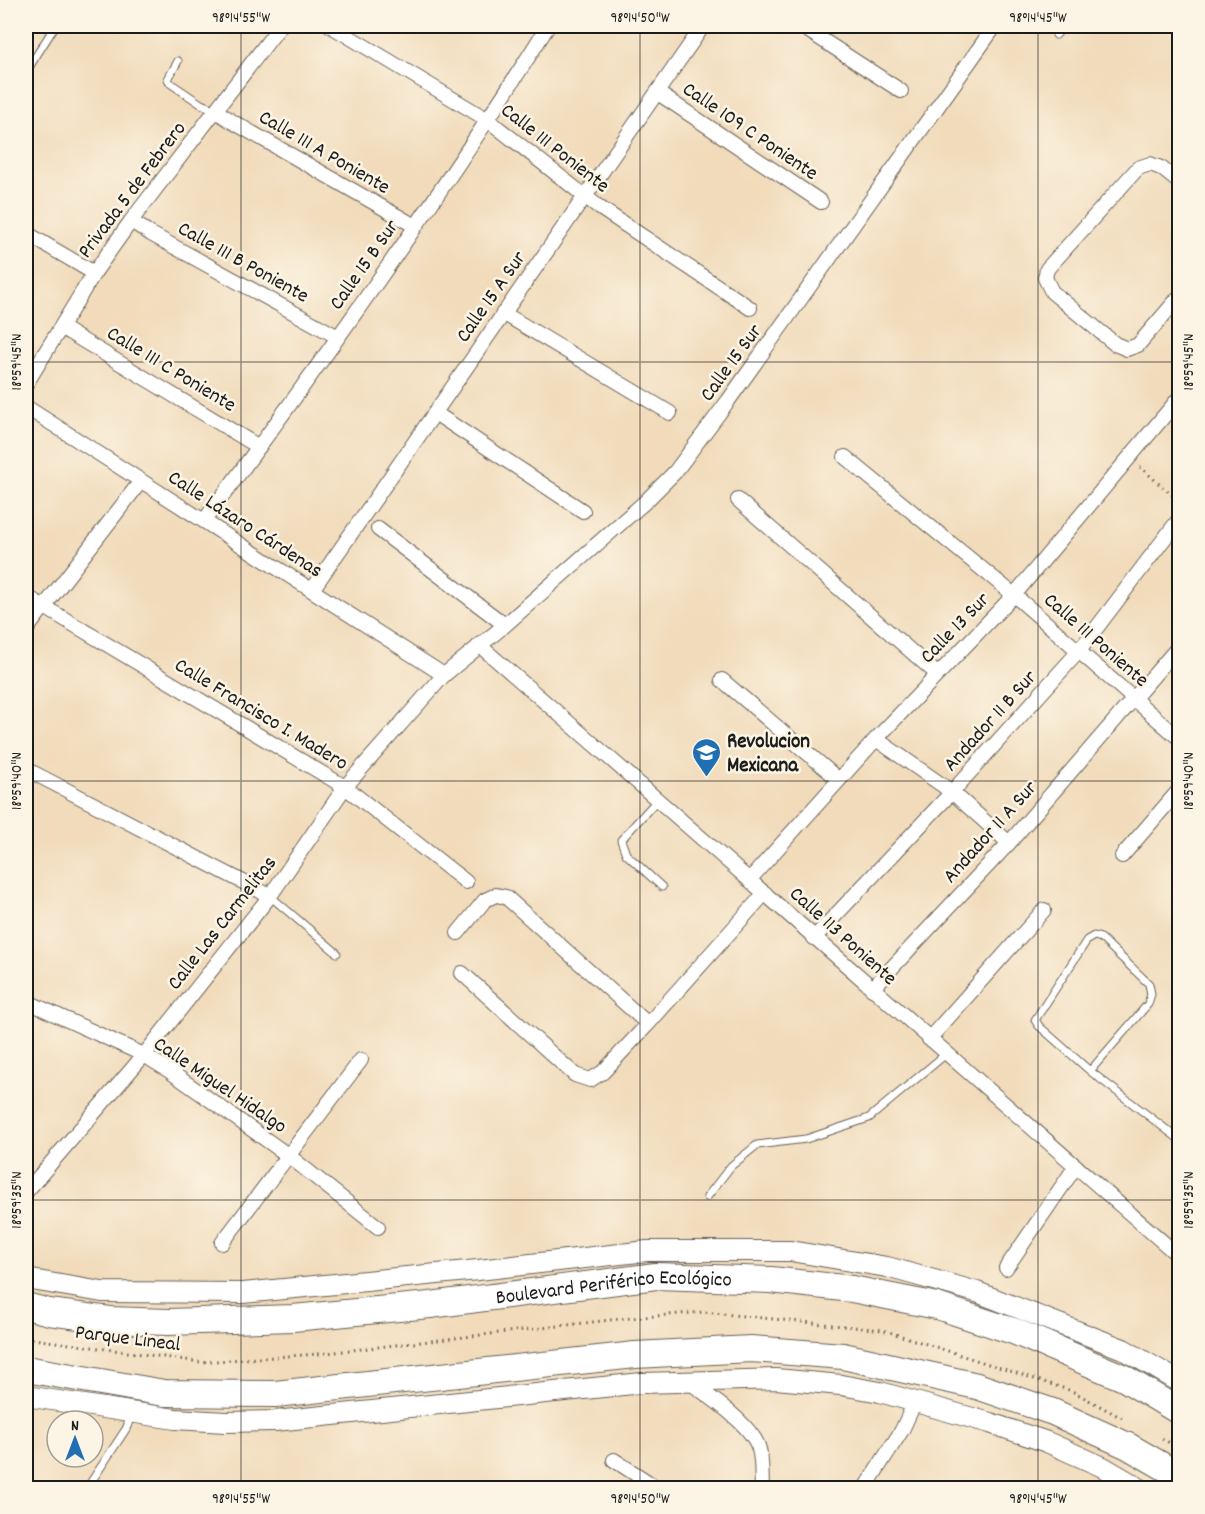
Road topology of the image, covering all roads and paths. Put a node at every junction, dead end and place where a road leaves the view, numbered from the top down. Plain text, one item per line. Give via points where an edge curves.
1 (55, 26) edge
2 (280, 26) edge
3 (331, 26) edge
4 (548, 26) edge
5 (703, 26) edge
6 (801, 26) edge
7 (995, 26) edge
8 (1063, 26) edge
9 (1056, 35) dead end
10 (178, 61) dead end
11 (26, 72) edge
12 (901, 91) dead end
13 (658, 93) junction
14 (216, 111) junction
15 (488, 120) junction
16 (1179, 183) edge
17 (585, 197) junction
18 (821, 202) dead end
19 (131, 221) junction
20 (415, 226) junction
21 (26, 233) edge
22 (94, 273) junction
23 (1179, 296) edge
24 (750, 308) dead end
25 (503, 313) junction
26 (62, 328) junction
27 (338, 338) junction
28 (26, 384) edge
29 (1179, 397) edge
30 (26, 407) edge
31 (670, 412) dead end
32 (435, 413) junction
33 (259, 447) junction
34 (845, 457) dead end
35 (1130, 458) junction
36 (141, 481) junction
37 (738, 500) dead end
38 (1179, 502) edge
39 (583, 512) dead end
40 (1179, 518) edge
41 (204, 521) junction
42 (378, 529) dead end
43 (312, 591) junction
44 (1014, 595) junction
45 (26, 596) edge
46 (44, 607) junction
47 (505, 625) junction
48 (26, 630) edge
49 (479, 645) junction
50 (1179, 645) edge
51 (1079, 651) junction
52 (937, 674) junction
53 (444, 675) junction
54 (722, 680) dead end
55 (1133, 699) junction
56 (876, 739) junction
57 (1179, 739) edge
58 (26, 768) edge
59 (838, 780) junction
60 (345, 787) junction
61 (1179, 789) edge
62 (952, 792) junction
63 (658, 800) junction
64 (1009, 843) junction
65 (1122, 856) dead end
66 (750, 879) junction
67 (466, 882) dead end
68 (662, 887) dead end
69 (765, 893) junction
70 (270, 896) junction
71 (1044, 910) dead end
72 (458, 933) dead end
73 (814, 938) junction
74 (337, 953) dead end
75 (462, 973) dead end
76 (872, 989) junction
77 (26, 1001) edge
78 (648, 1024) junction
79 (930, 1039) junction
80 (946, 1054) junction
81 (144, 1055) junction
82 (361, 1060) dead end
83 (1090, 1071) junction
84 (1179, 1140) edge
85 (289, 1156) junction
86 (1076, 1167) junction
87 (26, 1192) edge
88 (707, 1197) dead end
89 (378, 1227) dead end
90 (222, 1243) dead end
91 (1179, 1257) edge
92 (1006, 1268) dead end
93 (26, 1279) edge
94 (26, 1306) edge
95 (26, 1338) edge
96 (227, 1360) dead end
97 (26, 1369) edge
98 (689, 1382) junction
99 (1179, 1382) edge
100 (26, 1396) edge
101 (915, 1402) junction
102 (1179, 1412) edge
103 (132, 1413) junction
104 (614, 1460) dead end
105 (1179, 1476) edge
106 (651, 1487) edge
107 (87, 1488) edge
108 (762, 1488) edge
109 (865, 1488) edge
110 (1139, 1488) edge

1 - 11 lane
2 - 14 street, Privada 5 de Febrero
3 - 15 street, Calle 111 Poniente
4 - 15 street, Calle 15 B Sur
5 - 13 street, Calle 15 A Sur
6 - 12 street
7 - 47 street, Calle 15 Sur via 675,472
8 - 9 lane
10 - 14 lane via 168,79 170,83
13 - 17 street, Calle 15 A Sur
13 - 18 street, Calle 109 C Poniente
14 - 19 street, Privada 5 de Febrero
14 - 20 street, Calle 111 A Poniente
15 - 17 street, Calle 111 Poniente
15 - 20 street, Calle 15 B Sur
16 - 23 street via 1161,168 1150,164 1138,168 1047,269 1045,278 1052,292 1115,344 1127,349 1138,345
17 - 24 street, Calle 111 Poniente
17 - 25 street, Calle 15 A Sur
19 - 22 street, Privada 5 de Febrero
19 - 27 street, Calle 111 B Poniente
20 - 27 street, Calle 15 B Sur
21 - 22 street
22 - 26 street, Privada 5 de Febrero
25 - 31 street
25 - 32 street, Calle 15 A Sur
26 - 28 street, Privada 5 de Febrero
26 - 33 street, Calle 111 C Poniente
27 - 33 street, Calle 15 B Sur
29 - 35 street, Calle 13 Sur
30 - 36 street, Calle Lázaro Cárdenas
32 - 39 street
32 - 43 street, Calle 15 A Sur
33 - 41 street, Calle 15 B Sur
34 - 44 street, Calle 111 Poniente
35 - 38 path
35 - 44 street, Calle 13 Sur
36 - 41 street, Calle Lázaro Cárdenas
36 - 46 street
37 - 52 street
40 - 51 street, Andador 11 B Sur
41 - 43 street, Calle Lázaro Cárdenas
42 - 47 street
43 - 53 street, Calle Lázaro Cárdenas
44 - 51 street, Calle 111 Poniente
44 - 52 street, Calle 13 Sur
45 - 46 street, Calle Francisco I. Madero
46 - 48 street
46 - 60 street, Calle Francisco I. Madero
47 - 49 street, Calle 15 Sur
49 - 53 street, Calle 15 Sur
49 - 63 street, Calle 113 Poniente
50 - 55 street, Andador 11 A Sur
51 - 55 street, Calle 111 Poniente
51 - 62 street, Andador 11 B Sur
52 - 56 street, Calle 13 Sur
53 - 60 street, Calle Las Carmelitas
54 - 59 street
55 - 57 street, Calle 111 Poniente
55 - 64 street, Andador 11 A Sur
56 - 59 street, Calle 13 Sur
56 - 62 street
58 - 70 street
59 - 66 street, Calle 13 Sur
60 - 67 street, Calle Francisco I. Madero
60 - 70 street, Calle Las Carmelitas
61 - 65 street
62 - 64 street
62 - 73 street, Andador 11 B Sur
63 - 66 street, Calle 113 Poniente
63 - 68 lane via 621,840 626,854
64 - 76 street, Andador 11 A Sur
66 - 69 street, Calle 113 Poniente
69 - 73 street, Calle 113 Poniente
69 - 78 street
70 - 74 lane
70 - 81 street, Calle Las Carmelitas
71 - 79 street
72 - 78 street via 485,900 496,895 506,897
73 - 76 street, Calle 113 Poniente
75 - 78 street via 575,1075 590,1080 603,1072
76 - 79 street, Calle 113 Poniente
77 - 81 street, Calle Miguel Hidalgo
79 - 80 street, Calle 113 Poniente
80 - 86 street, Calle 113 Poniente
80 - 88 lane via 869,1118 806,1139 757,1145 731,1167
81 - 85 street, Calle Miguel Hidalgo
81 - 87 street, Calle Las Carmelitas
82 - 85 street
83 - 83 lane via 1035,1020 1087,940 1094,936 1101,938 1149,984 1151,994 1148,1004
83 - 84 lane
85 - 89 street, Calle Miguel Hidalgo
85 - 90 street
86 - 91 street, Calle 113 Poniente
86 - 92 street
93 - 99 street, Boulevard Periférico Ecológico via 102,1292 243,1293 647,1251 790,1251 887,1267 977,1292 1123,1349
94 - 102 highway, Boulevard Periférico Ecológico via 110,1320 293,1318 656,1276 771,1281 852,1289 937,1305 1016,1332 1124,1378
95 - 96 path, Parque Lineal via 200,1362
97 - 105 highway via 164,1393 275,1394 635,1355 751,1349 843,1356 977,1386 1053,1412 1128,1446
98 - 101 street via 776,1379 841,1385
98 - 103 street via 642,1383 274,1421 195,1420
98 - 108 street via 729,1412 757,1444
100 - 103 street
101 - 109 street
101 - 110 street via 1047,1442
103 - 107 lane via 126,1430
104 - 106 street

